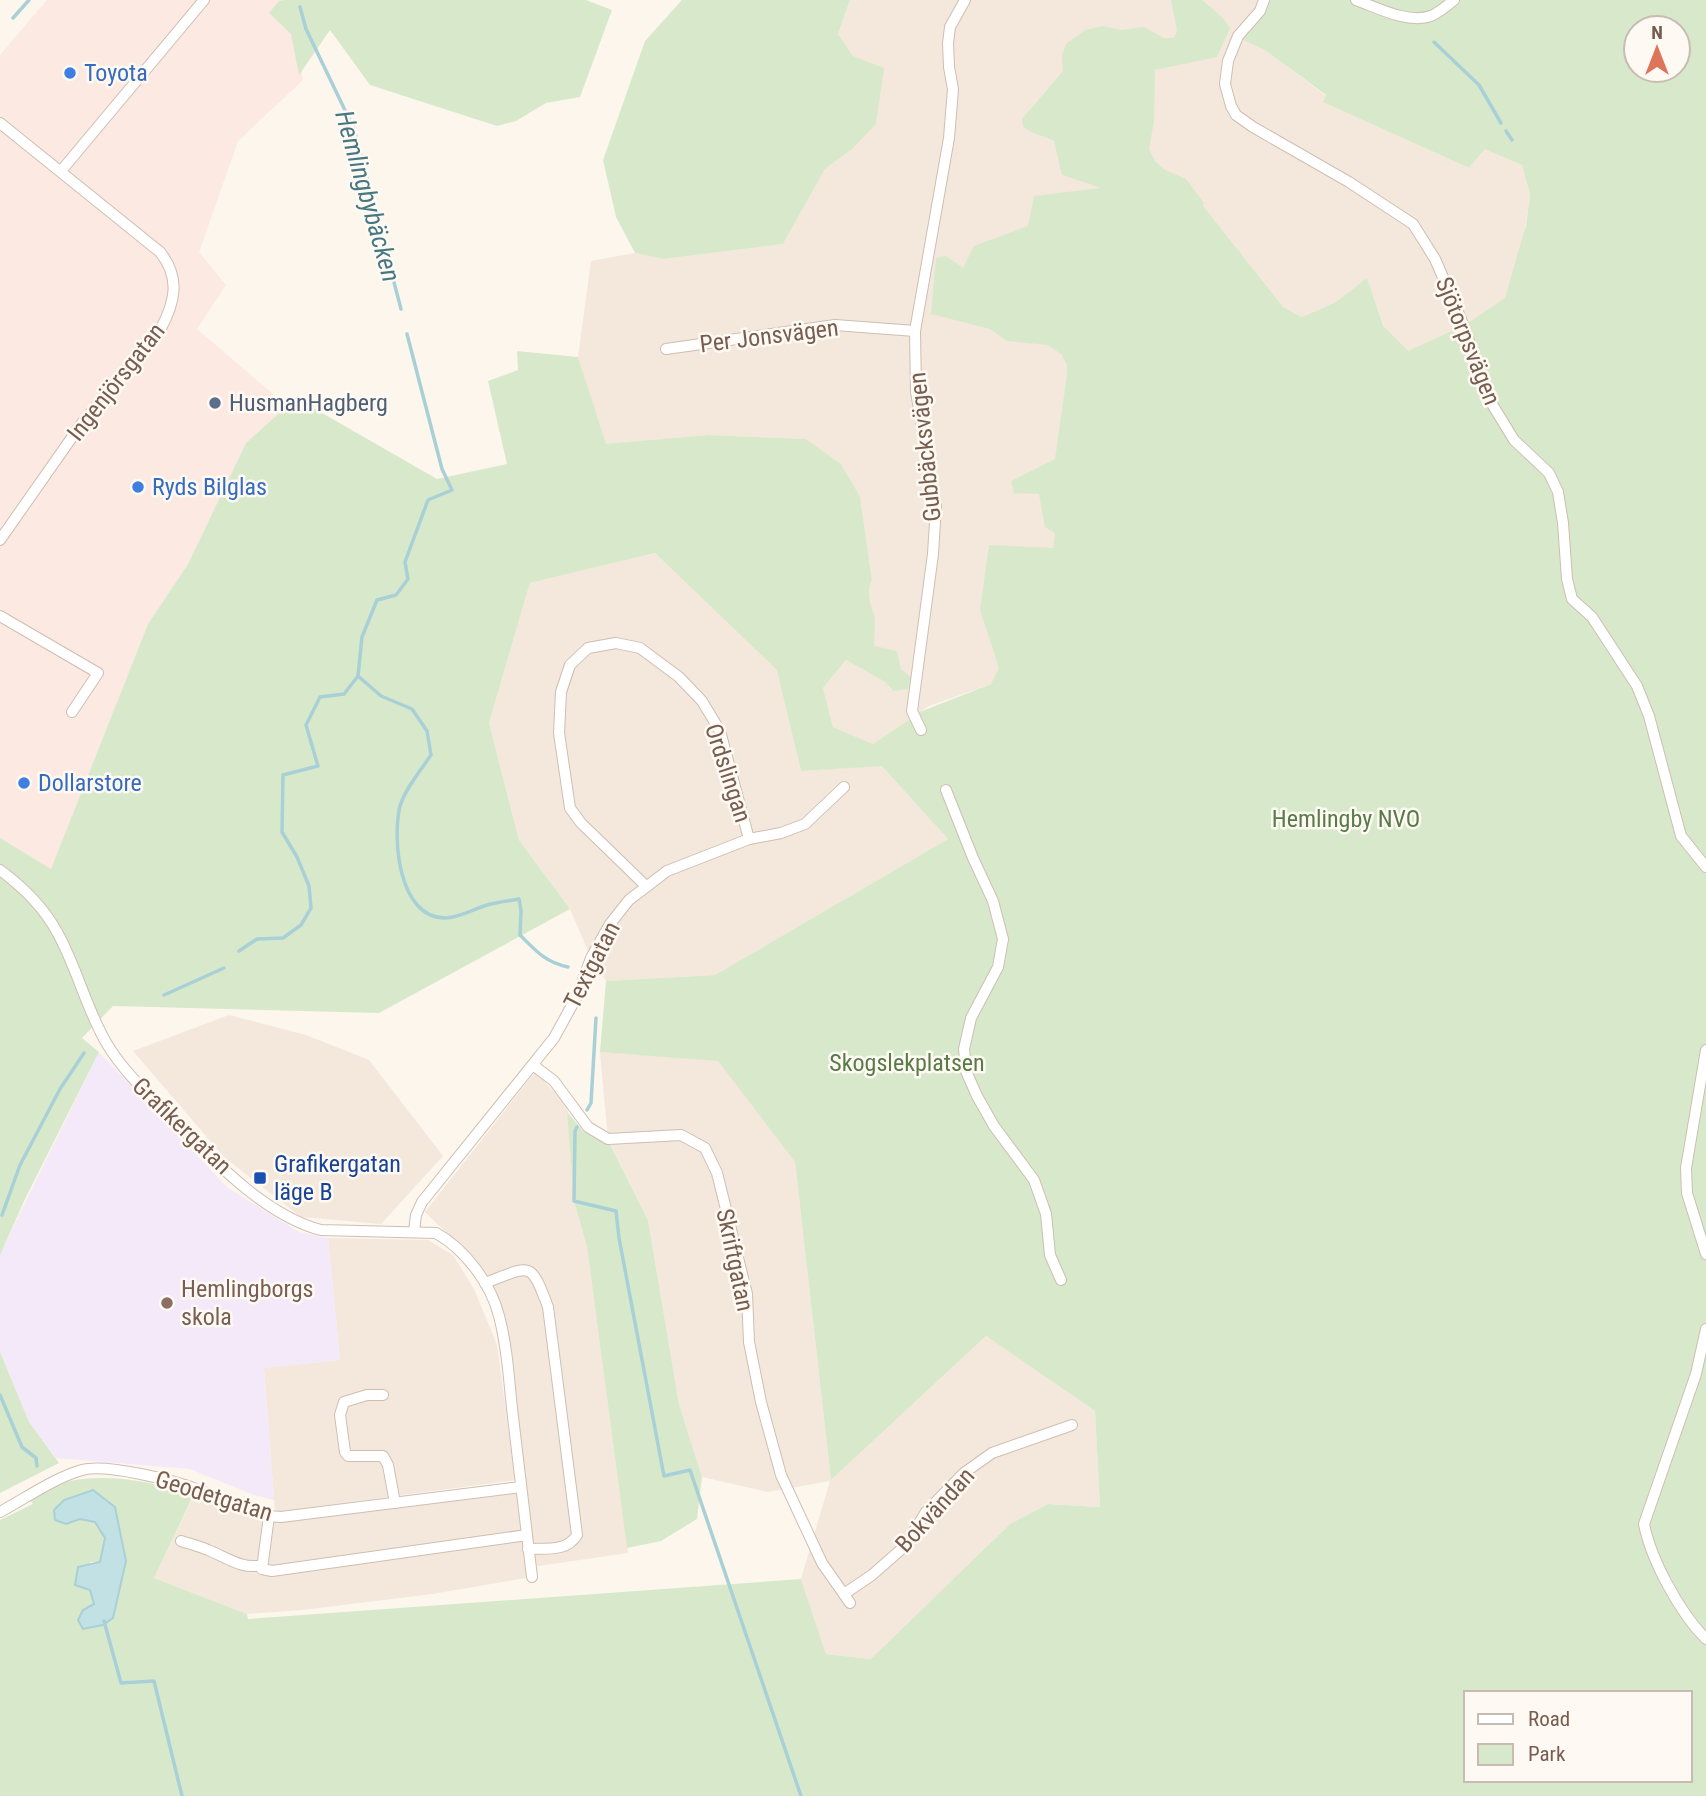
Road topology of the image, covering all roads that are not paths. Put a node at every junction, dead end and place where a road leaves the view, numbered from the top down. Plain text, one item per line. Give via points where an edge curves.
1 (204, 0) edge
2 (965, 0) edge
3 (1264, 0) edge
4 (1356, 0) edge
5 (1454, 0) edge
6 (0, 123) edge
7 (61, 171) junction
8 (915, 331) junction
9 (666, 349) dead end
10 (0, 540) edge
11 (0, 616) edge
12 (72, 712) dead end
13 (921, 730) dead end
14 (844, 787) dead end
15 (946, 790) dead end
16 (749, 839) junction
17 (1706, 867) edge
18 (0, 870) edge
19 (646, 886) junction
20 (1706, 1050) edge
21 (533, 1065) junction
22 (414, 1231) junction
23 (1706, 1254) edge
24 (1061, 1280) dead end
25 (485, 1283) junction
26 (1706, 1329) edge
27 (383, 1395) dead end
28 (1072, 1425) dead end
29 (521, 1487) junction
30 (395, 1503) junction
31 (0, 1512) edge
32 (269, 1516) junction
33 (527, 1535) junction
34 (181, 1541) dead end
35 (528, 1549) junction
36 (262, 1565) junction
37 (532, 1577) dead end
38 (847, 1599) joint
39 (1706, 1639) edge

1 - 7 street
2 - 8 street, Gubbäcksvägen via 950,27 953,89 949,138
3 - 17 street, Sjötorpsvägen via 1238,36 1228,61 1225,84 1231,106 1253,127 1413,224 1461,319 1492,404 1514,440 1549,473 1558,492 1573,599 1592,617 1637,686 1681,836
4 - 5 street via 1419,18 1431,16
6 - 7 street, Ingenjörsgatan
7 - 10 street, Ingenjörsgatan via 159,252 173,274 175,289 160,330 82,423
8 - 9 street, Per Jonsvägen via 835,325
8 - 13 street, Gubbäcksvägen via 916,392 936,506 912,710
11 - 12 street via 97,673
14 - 16 street, Textgatan via 805,824
15 - 24 street via 993,901 1003,940 998,967 969,1026 966,1071 994,1126 1034,1180 1046,1214 1050,1255
16 - 19 street, Textgatan via 667,872
16 - 19 street, Ordslingan via 720,731 702,701 640,648 615,643 588,648 570,665 561,692 559,733 570,808
18 - 22 street, Grafikergatan via 26,890 57,932 107,1044 131,1077 256,1196 303,1226 321,1230
19 - 21 street, Textgatan via 610,923 576,998
20 - 23 street via 1686,1168 1687,1193
21 - 22 street, Textgatan via 422,1202
21 - 38 street, Skriftgatan via 554,1081 588,1127 608,1139 681,1135 705,1148 716,1173 747,1294 749,1342 781,1475 822,1563
22 - 25 street, Grafikergatan via 436,1233 449,1240
25 - 29 street, Grafikergatan via 499,1315
25 - 35 street via 531,1271 548,1307 576,1535 564,1547
26 - 39 street via 1696,1374 1644,1524 1648,1545 1690,1623
27 - 30 street via 344,1402 340,1415 348,1456 383,1456
28 - 38 street, Bokvändan via 992,1453 964,1473 926,1512 905,1546
29 - 30 street, Geodetgatan
29 - 33 street, Grafikergatan
30 - 32 street, Geodetgatan
31 - 32 street, Geodetgatan via 89,1469 148,1475
32 - 36 street
33 - 35 street, Grafikergatan
33 - 36 street via 272,1571
34 - 36 street via 237,1563
35 - 37 street, Grafikergatan

